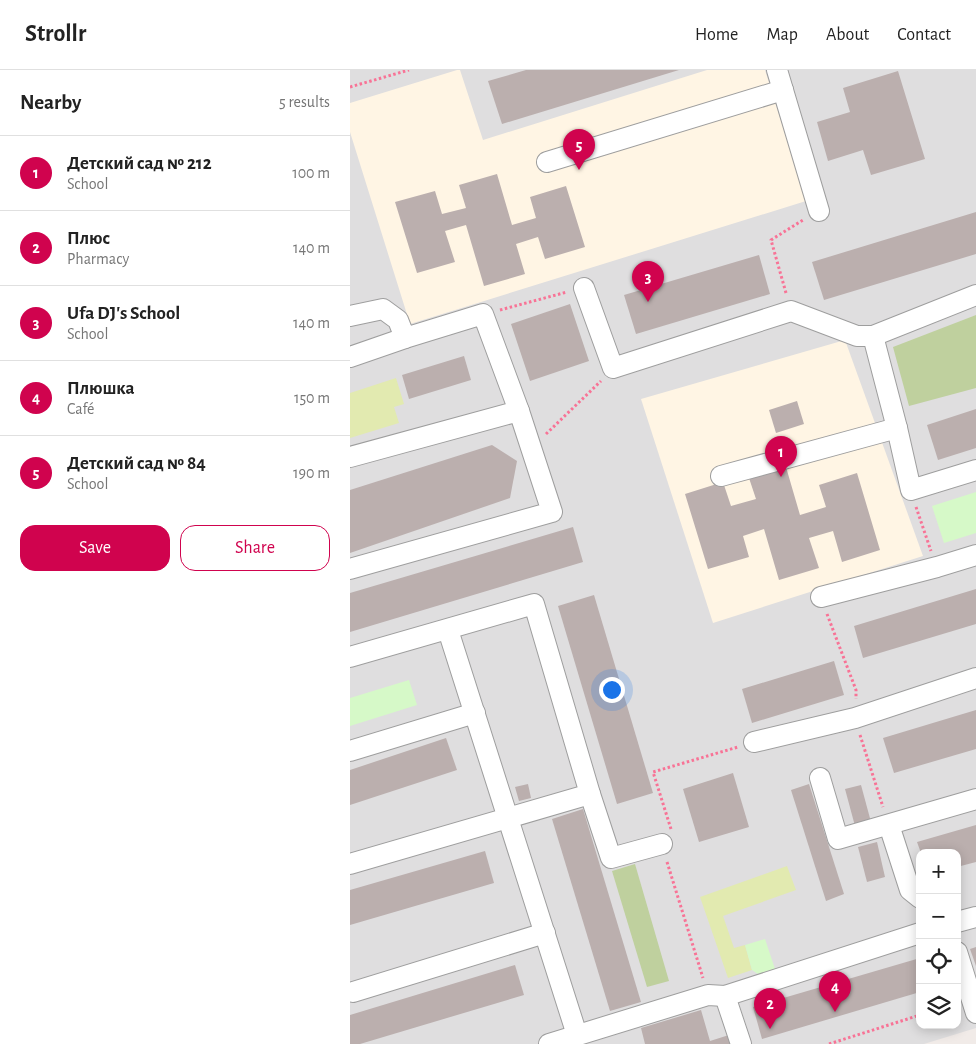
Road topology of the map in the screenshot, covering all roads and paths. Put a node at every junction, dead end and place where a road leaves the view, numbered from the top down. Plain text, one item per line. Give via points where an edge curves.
1 (409, 70) edge
2 (777, 70) edge
3 (350, 87) edge
4 (783, 90) junction
5 (547, 162) dead end
6 (819, 211) joint
7 (584, 288) joint
8 (976, 295) edge
9 (792, 311) junction
10 (483, 314) junction
11 (350, 316) edge
12 (873, 336) junction
13 (405, 338) junction
14 (350, 358) edge
15 (613, 368) junction
16 (519, 411) junction
17 (897, 428) junction
18 (531, 448) junction
19 (350, 457) edge
20 (976, 470) edge
21 (721, 476) dead end
22 (910, 490) junction
23 (976, 555) edge
24 (937, 567) junction
25 (350, 568) edge
26 (821, 597) dead end
27 (448, 630) junction
28 (350, 657) edge
29 (976, 678) edge
30 (475, 713) junction
31 (754, 742) joint
32 (350, 751) edge
33 (820, 778) dead end
34 (590, 794) junction
35 (976, 799) edge
36 (508, 819) junction
37 (889, 824) junction
38 (662, 844) junction
39 (350, 864) edge
40 (916, 895) edge
41 (976, 917) edge
42 (961, 921) edge
43 (545, 933) junction
44 (916, 934) edge
45 (961, 965) edge
46 (353, 992) dead end
47 (717, 996) junction
48 (976, 1013) edge
49 (916, 1016) edge
50 (588, 1037) edge
51 (549, 1044) edge
52 (741, 1044) edge
53 (828, 1044) edge

1 - 3 path
2 - 4 lane
4 - 5 lane
4 - 6 lane
6 - 9 path via 771,240
7 - 10 path
7 - 15 lane
8 - 12 lane
9 - 12 lane via 857,336
9 - 15 lane
10 - 13 lane
10 - 16 lane
11 - 13 lane via 383,309 398,320
12 - 17 lane
13 - 14 lane
15 - 18 path
16 - 18 lane
16 - 19 lane
17 - 21 lane
17 - 22 lane
18 - 25 lane via 552,512
20 - 22 lane
22 - 24 path
23 - 24 lane
24 - 26 lane
27 - 28 lane
27 - 30 lane
27 - 34 lane via 534,604
29 - 31 lane via 855,718
30 - 32 lane
30 - 36 lane
31 - 38 path via 653,772 675,839
33 - 37 lane via 838,839
34 - 36 lane
34 - 38 lane via 611,858
35 - 37 lane
36 - 39 lane
36 - 43 lane
37 - 40 lane via 910,890
38 - 47 path
41 - 42 lane
43 - 46 lane
43 - 50 lane
44 - 47 lane
45 - 48 lane
47 - 50 lane
47 - 52 lane
49 - 53 path
50 - 51 lane

